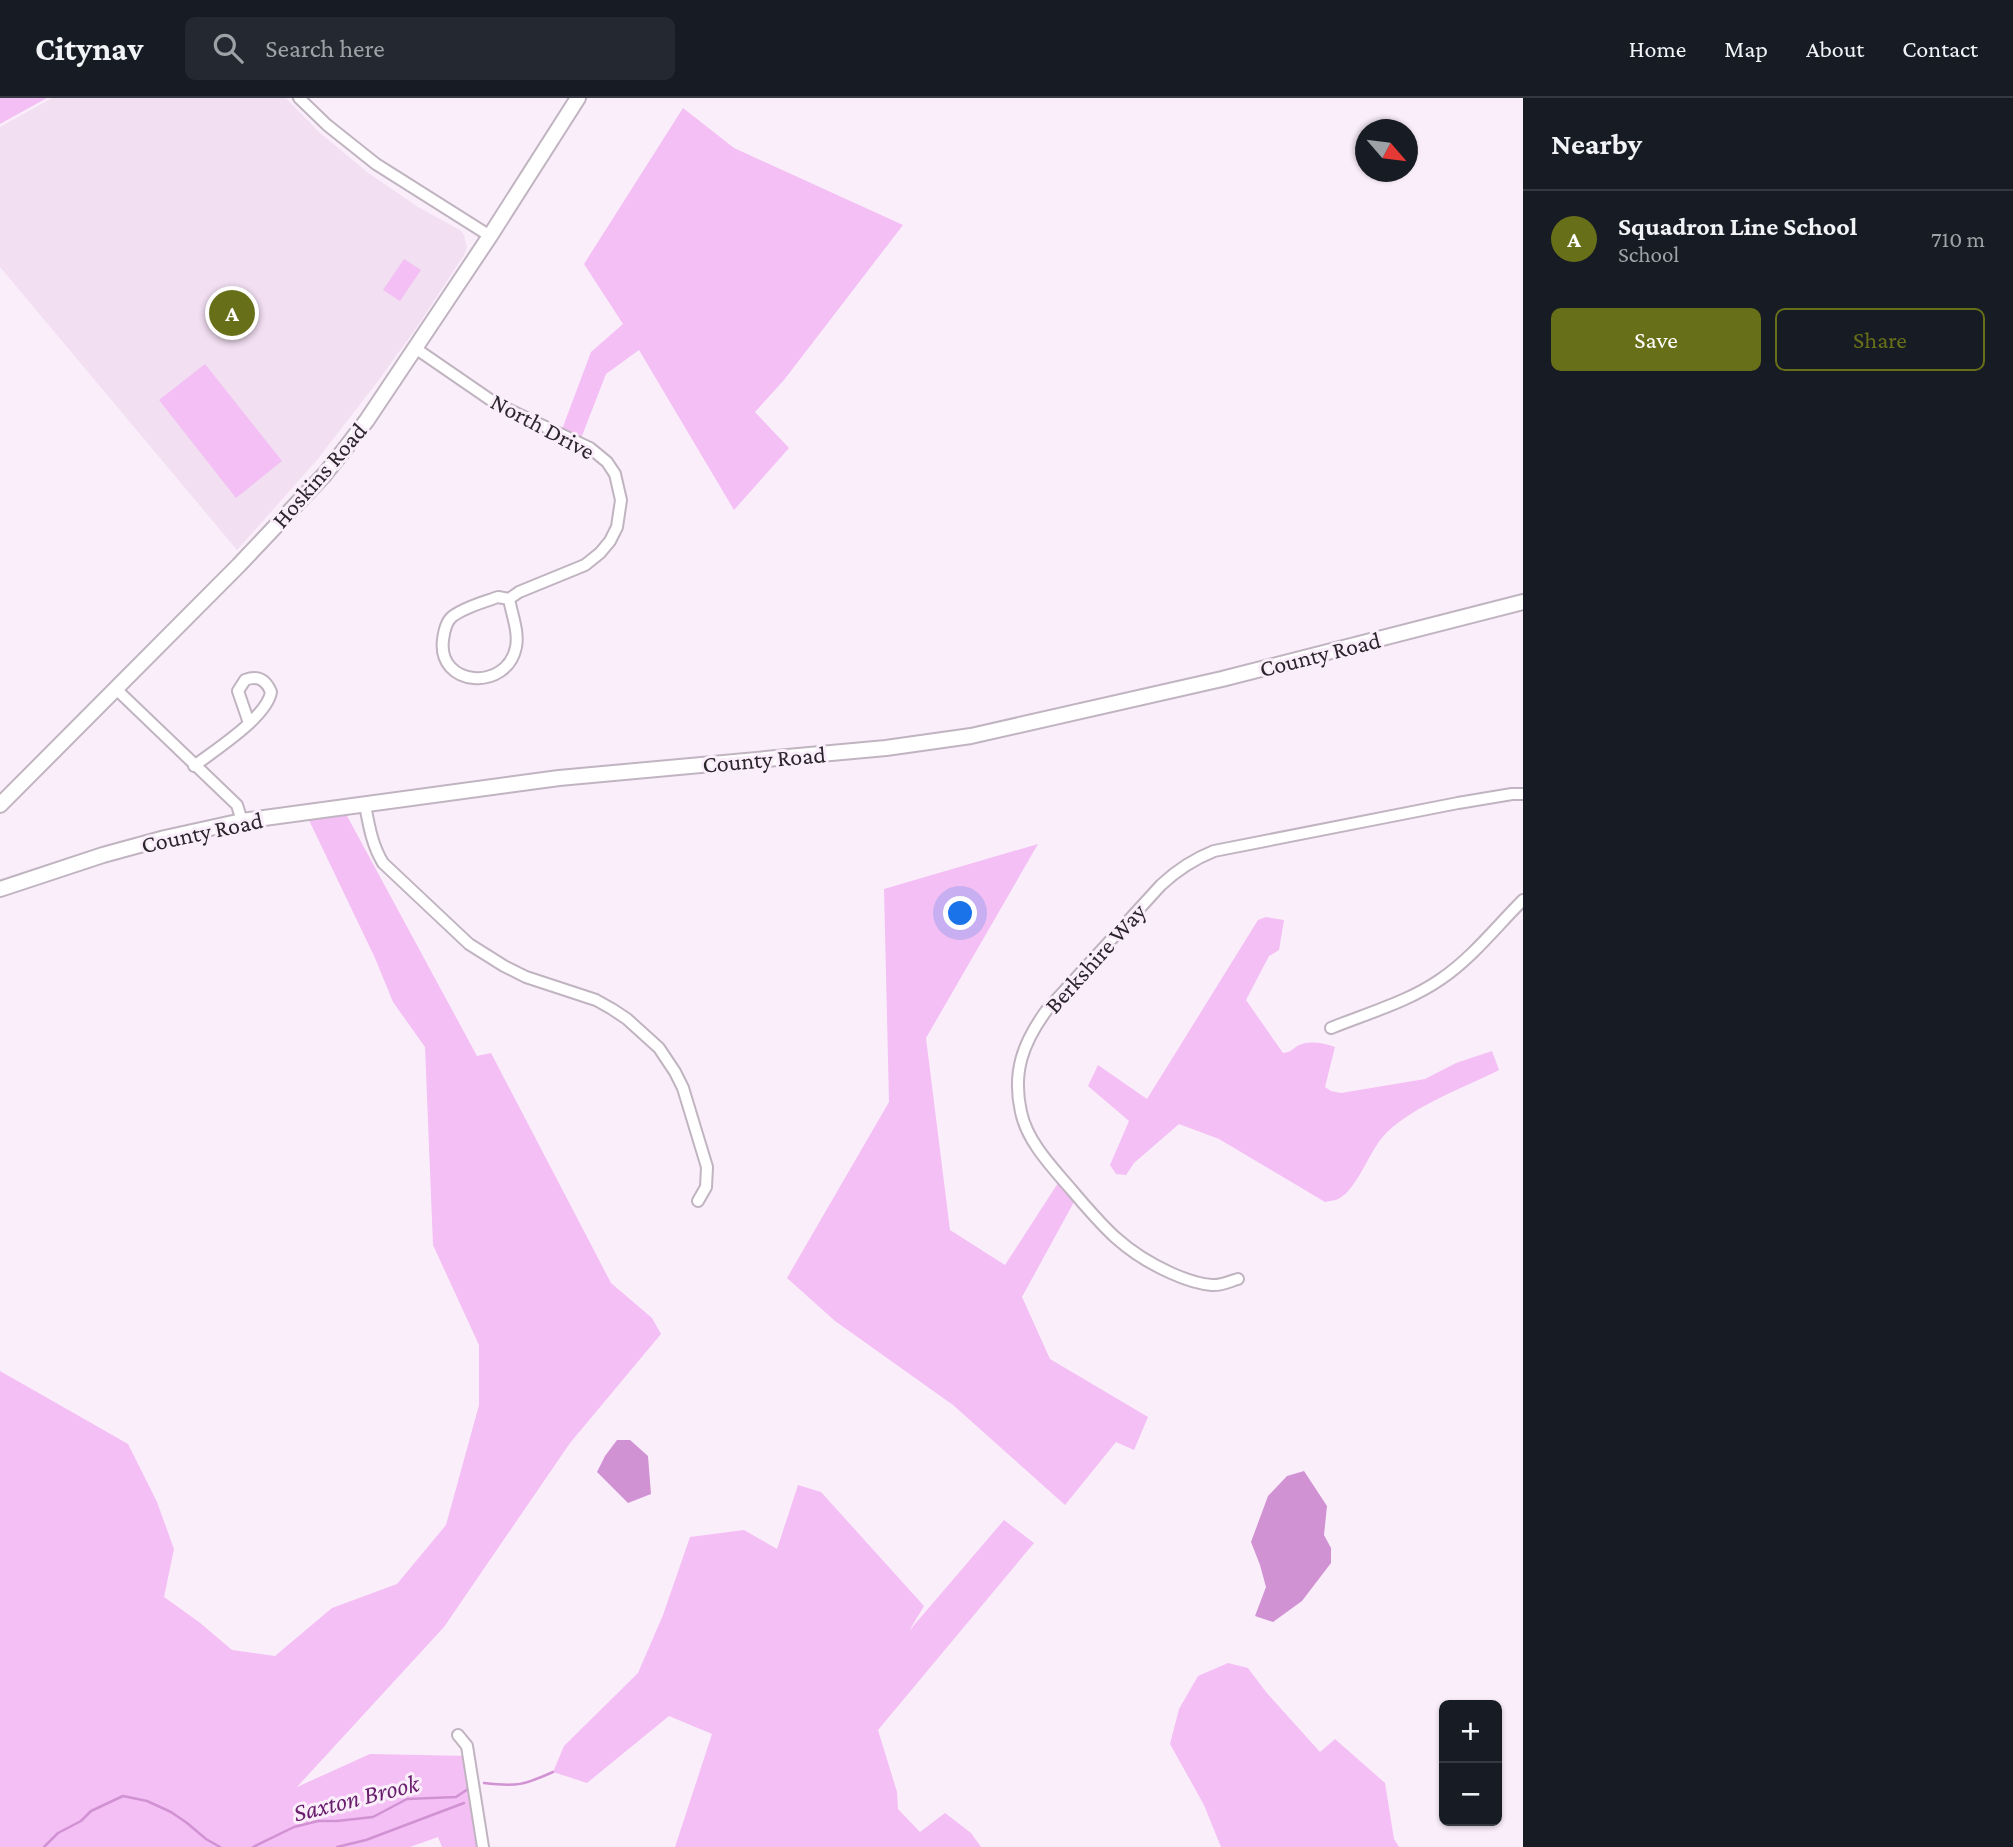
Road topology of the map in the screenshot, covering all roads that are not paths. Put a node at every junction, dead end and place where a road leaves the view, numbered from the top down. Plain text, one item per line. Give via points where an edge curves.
1 (299, 98) edge
2 (578, 98) edge
3 (490, 236) junction
4 (415, 348) junction
5 (509, 599) junction
6 (1523, 602) edge
7 (116, 689) junction
8 (249, 723) dead end
9 (194, 766) junction
10 (1523, 794) edge
11 (0, 805) edge
12 (365, 805) junction
13 (242, 821) junction
14 (0, 889) edge
15 (1523, 900) edge
16 (1331, 1028) dead end
17 (698, 1201) dead end
18 (1238, 1279) dead end
19 (458, 1735) dead end
20 (483, 1847) edge

1 - 3 street via 376,164
2 - 3 street, Hoskins Road
3 - 4 street, Hoskins Road
4 - 5 street, North Drive via 495,403 590,448 615,474 621,500 617,527 600,553 585,565
4 - 7 street, Hoskins Road via 325,474
5 - 5 street, North Drive via 498,597 452,616 444,628 442,645 457,673 484,679 509,663 517,634
6 - 12 street, County Road via 1222,679 930,743 559,778
7 - 9 street
7 - 11 street, Hoskins Road
8 - 9 street
9 - 13 street via 237,806
10 - 18 street, Berkshire Way via 1214,851 1198,858 1161,885 1032,1031 1020,1064 1020,1109 1032,1141 1061,1177 1119,1242 1139,1257 1184,1279 1214,1286
12 - 13 street, County Road
12 - 17 street via 370,834 383,863 453,930 526,977 596,1000 627,1019 659,1048 683,1088 707,1167 706,1186
13 - 14 street, County Road via 164,838
15 - 16 street via 1442,978 1418,993
19 - 20 street via 467,1746

